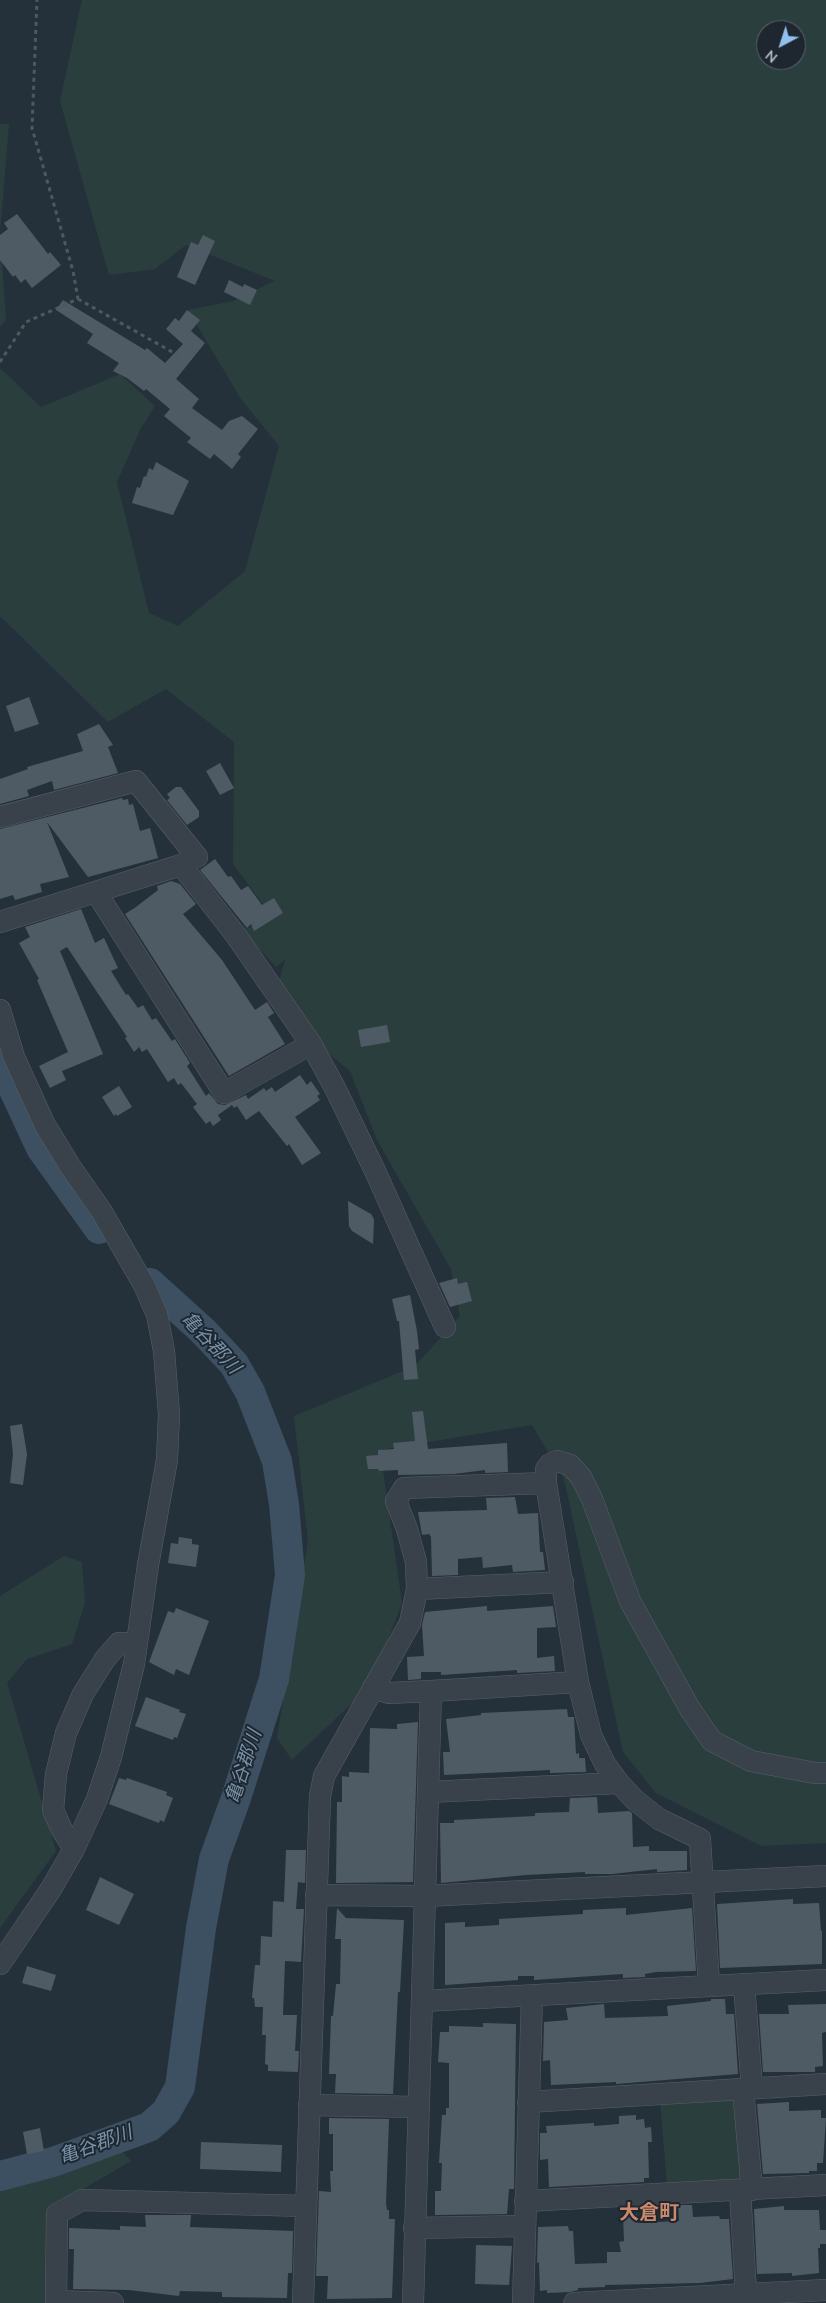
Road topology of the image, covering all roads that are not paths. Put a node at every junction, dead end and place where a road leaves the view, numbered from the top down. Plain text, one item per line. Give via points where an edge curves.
1 (0, 818) edge
2 (181, 865) junction
3 (96, 892) junction
4 (0, 922) edge
5 (0, 1012) edge
6 (311, 1044) junction
7 (445, 1327) dead end
8 (546, 1483) junction
9 (563, 1582) junction
10 (417, 1589) junction
11 (136, 1643) junction
12 (578, 1682) junction
13 (373, 1688) junction
14 (431, 1692) junction
15 (826, 1773) edge
16 (619, 1783) junction
17 (428, 1792) junction
18 (74, 1849) junction
19 (826, 1876) edge
20 (703, 1882) junction
21 (316, 1895) junction
22 (424, 1896) junction
23 (0, 1964) edge
24 (826, 1980) edge
25 (744, 1984) junction
26 (709, 1986) junction
27 (532, 1995) junction
28 (422, 2002) junction
29 (826, 2084) edge
30 (747, 2089) junction
31 (528, 2102) junction
32 (309, 2105) junction
33 (418, 2107) junction
34 (826, 2186) edge
35 (746, 2190) junction
36 (525, 2201) junction
37 (305, 2206) junction
38 (524, 2226) junction
39 (414, 2228) junction
40 (826, 2290) edge
41 (746, 2294) junction
42 (721, 2299) edge
43 (56, 2302) edge
44 (113, 2303) edge
45 (303, 2303) edge
46 (413, 2303) edge
47 (523, 2303) edge
48 (574, 2303) edge

1 - 2 street via 136,782 197,857
2 - 3 street
2 - 6 street via 235,934
3 - 4 street
3 - 6 street via 224,1093
5 - 11 street via 14,1057 45,1125 102,1212 144,1285 157,1315 168,1386 167,1460
6 - 7 street via 376,1173
8 - 9 street
8 - 10 street via 404,1488 396,1501 413,1548
8 - 15 street via 546,1469 557,1461 570,1465 581,1478 630,1601 690,1709 712,1741 752,1761
9 - 10 street
9 - 12 street
10 - 13 street via 410,1623
11 - 18 street via 111,1757 97,1799
11 - 18 street via 119,1644 105,1658 83,1694 66,1733 56,1774 53,1810
12 - 14 street
12 - 16 street via 591,1735 605,1764
13 - 14 street via 388,1693
13 - 21 street via 324,1776 320,1796
14 - 17 street
16 - 17 street
16 - 20 street via 659,1819 700,1839
17 - 22 street
18 - 23 street
19 - 20 street
20 - 22 street
20 - 26 street
21 - 22 street
21 - 32 street
22 - 28 street
24 - 25 street
25 - 26 street
25 - 30 street
26 - 27 street
27 - 28 street
27 - 31 street
28 - 33 street
29 - 30 street
30 - 31 street
30 - 35 street
31 - 36 street
32 - 33 street
32 - 37 street
33 - 39 street
34 - 35 street
35 - 36 street
35 - 41 street
36 - 38 street
37 - 43 street via 82,2200 57,2214
37 - 45 street
38 - 39 street
38 - 47 street
39 - 46 street
40 - 41 street
41 - 42 street
42 - 48 street
43 - 44 street

